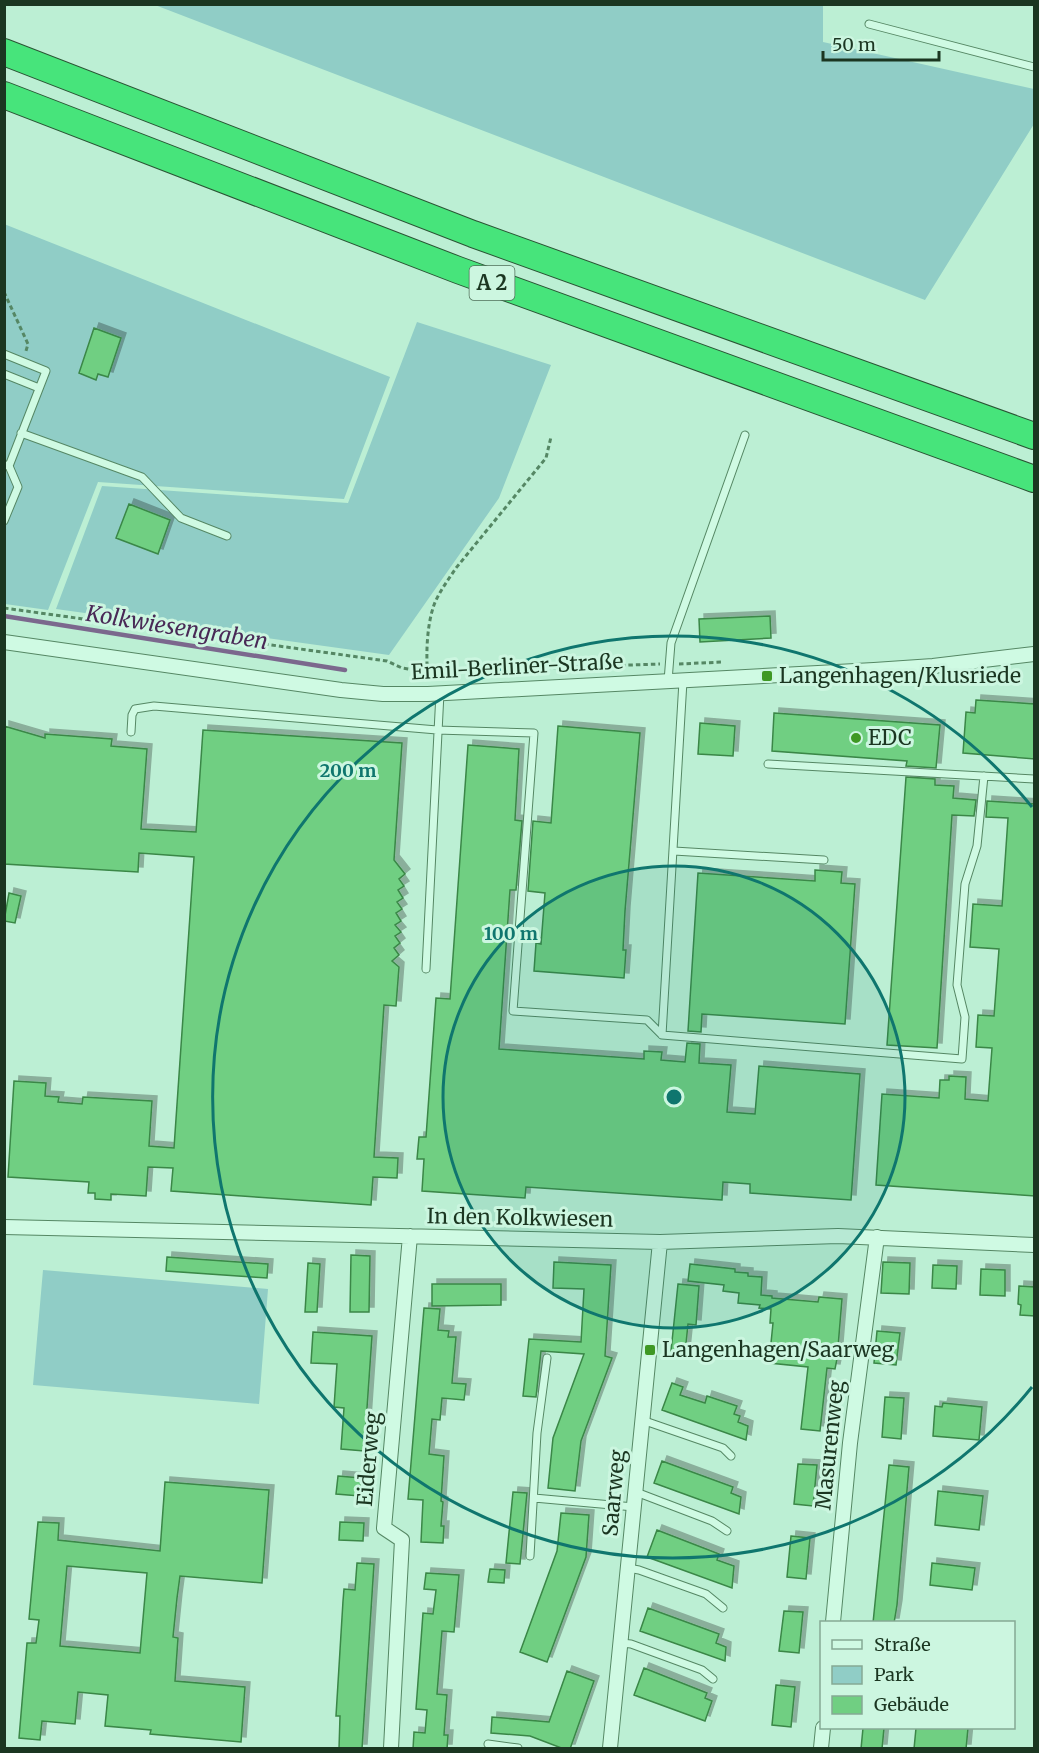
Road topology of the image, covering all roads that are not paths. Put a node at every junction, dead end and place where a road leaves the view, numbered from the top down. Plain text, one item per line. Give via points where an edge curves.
1 (869, 24) dead end
2 (4, 52) edge
3 (1035, 67) edge
4 (4, 95) edge
5 (4, 354) edge
6 (4, 374) edge
7 (39, 388) junction
8 (21, 433) junction
9 (746, 435) dead end
10 (1035, 436) edge
11 (7, 466) edge
12 (1035, 479) edge
13 (4, 521) edge
14 (227, 536) dead end
15 (4, 642) edge
16 (1035, 654) edge
17 (668, 681) junction
18 (684, 681) junction
19 (440, 693) junction
20 (437, 730) junction
21 (131, 732) dead end
22 (768, 764) dead end
23 (984, 776) junction
24 (1035, 779) edge
25 (674, 851) junction
26 (824, 860) dead end
27 (426, 969) dead end
28 (662, 1035) junction
29 (4, 1227) edge
30 (410, 1236) junction
31 (877, 1237) junction
32 (660, 1242) junction
33 (1035, 1245) edge
34 (547, 1358) dead end
35 (641, 1420) junction
36 (731, 1456) dead end
37 (636, 1492) junction
38 (534, 1498) junction
39 (634, 1507) junction
40 (727, 1531) dead end
41 (530, 1556) dead end
42 (628, 1568) junction
43 (723, 1608) dead end
44 (833, 1621) edge
45 (621, 1643) junction
46 (713, 1680) dead end
47 (823, 1729) edge
48 (488, 1744) dead end
49 (391, 1749) edge
50 (518, 1749) edge
51 (610, 1749) edge
52 (821, 1749) edge

1 - 3 lane
2 - 10 highway, A 2 via 472,234
4 - 12 highway, A 2 via 458,270
5 - 7 lane via 46,371
6 - 7 lane
7 - 8 lane
8 - 11 lane
8 - 14 lane via 142,477 181,518
9 - 17 lane via 671,644
11 - 13 lane via 18,486
15 - 19 street, Emil-Berliner-Straße via 341,690
16 - 18 street, Emil-Berliner-Straße via 933,666
17 - 18 street, Emil-Berliner-Straße
17 - 19 street, Emil-Berliner-Straße
18 - 25 lane
19 - 20 lane
20 - 21 lane via 154,706 135,709
20 - 27 lane
20 - 28 lane via 534,734 513,1011 647,1020
22 - 23 lane
23 - 24 lane
23 - 28 lane via 977,846 965,884 957,985 965,1017 962,1059
25 - 26 lane
25 - 28 lane
29 - 30 street, In den Kolkwiesen
30 - 32 street, In den Kolkwiesen
30 - 49 street, Eiderweg via 384,1528 402,1540
31 - 32 street, In den Kolkwiesen
31 - 33 street, In den Kolkwiesen
31 - 44 street, Masurenweg via 850,1443
32 - 35 street, Saarweg
34 - 38 lane via 537,1433
35 - 36 lane via 723,1448
35 - 37 street, Saarweg
37 - 39 street, Saarweg
37 - 40 lane via 712,1521
38 - 39 lane
38 - 41 lane
39 - 42 street, Saarweg
42 - 43 lane via 706,1594
42 - 45 street, Saarweg
45 - 46 lane via 702,1670
45 - 51 street, Saarweg
47 - 52 street
48 - 50 lane

